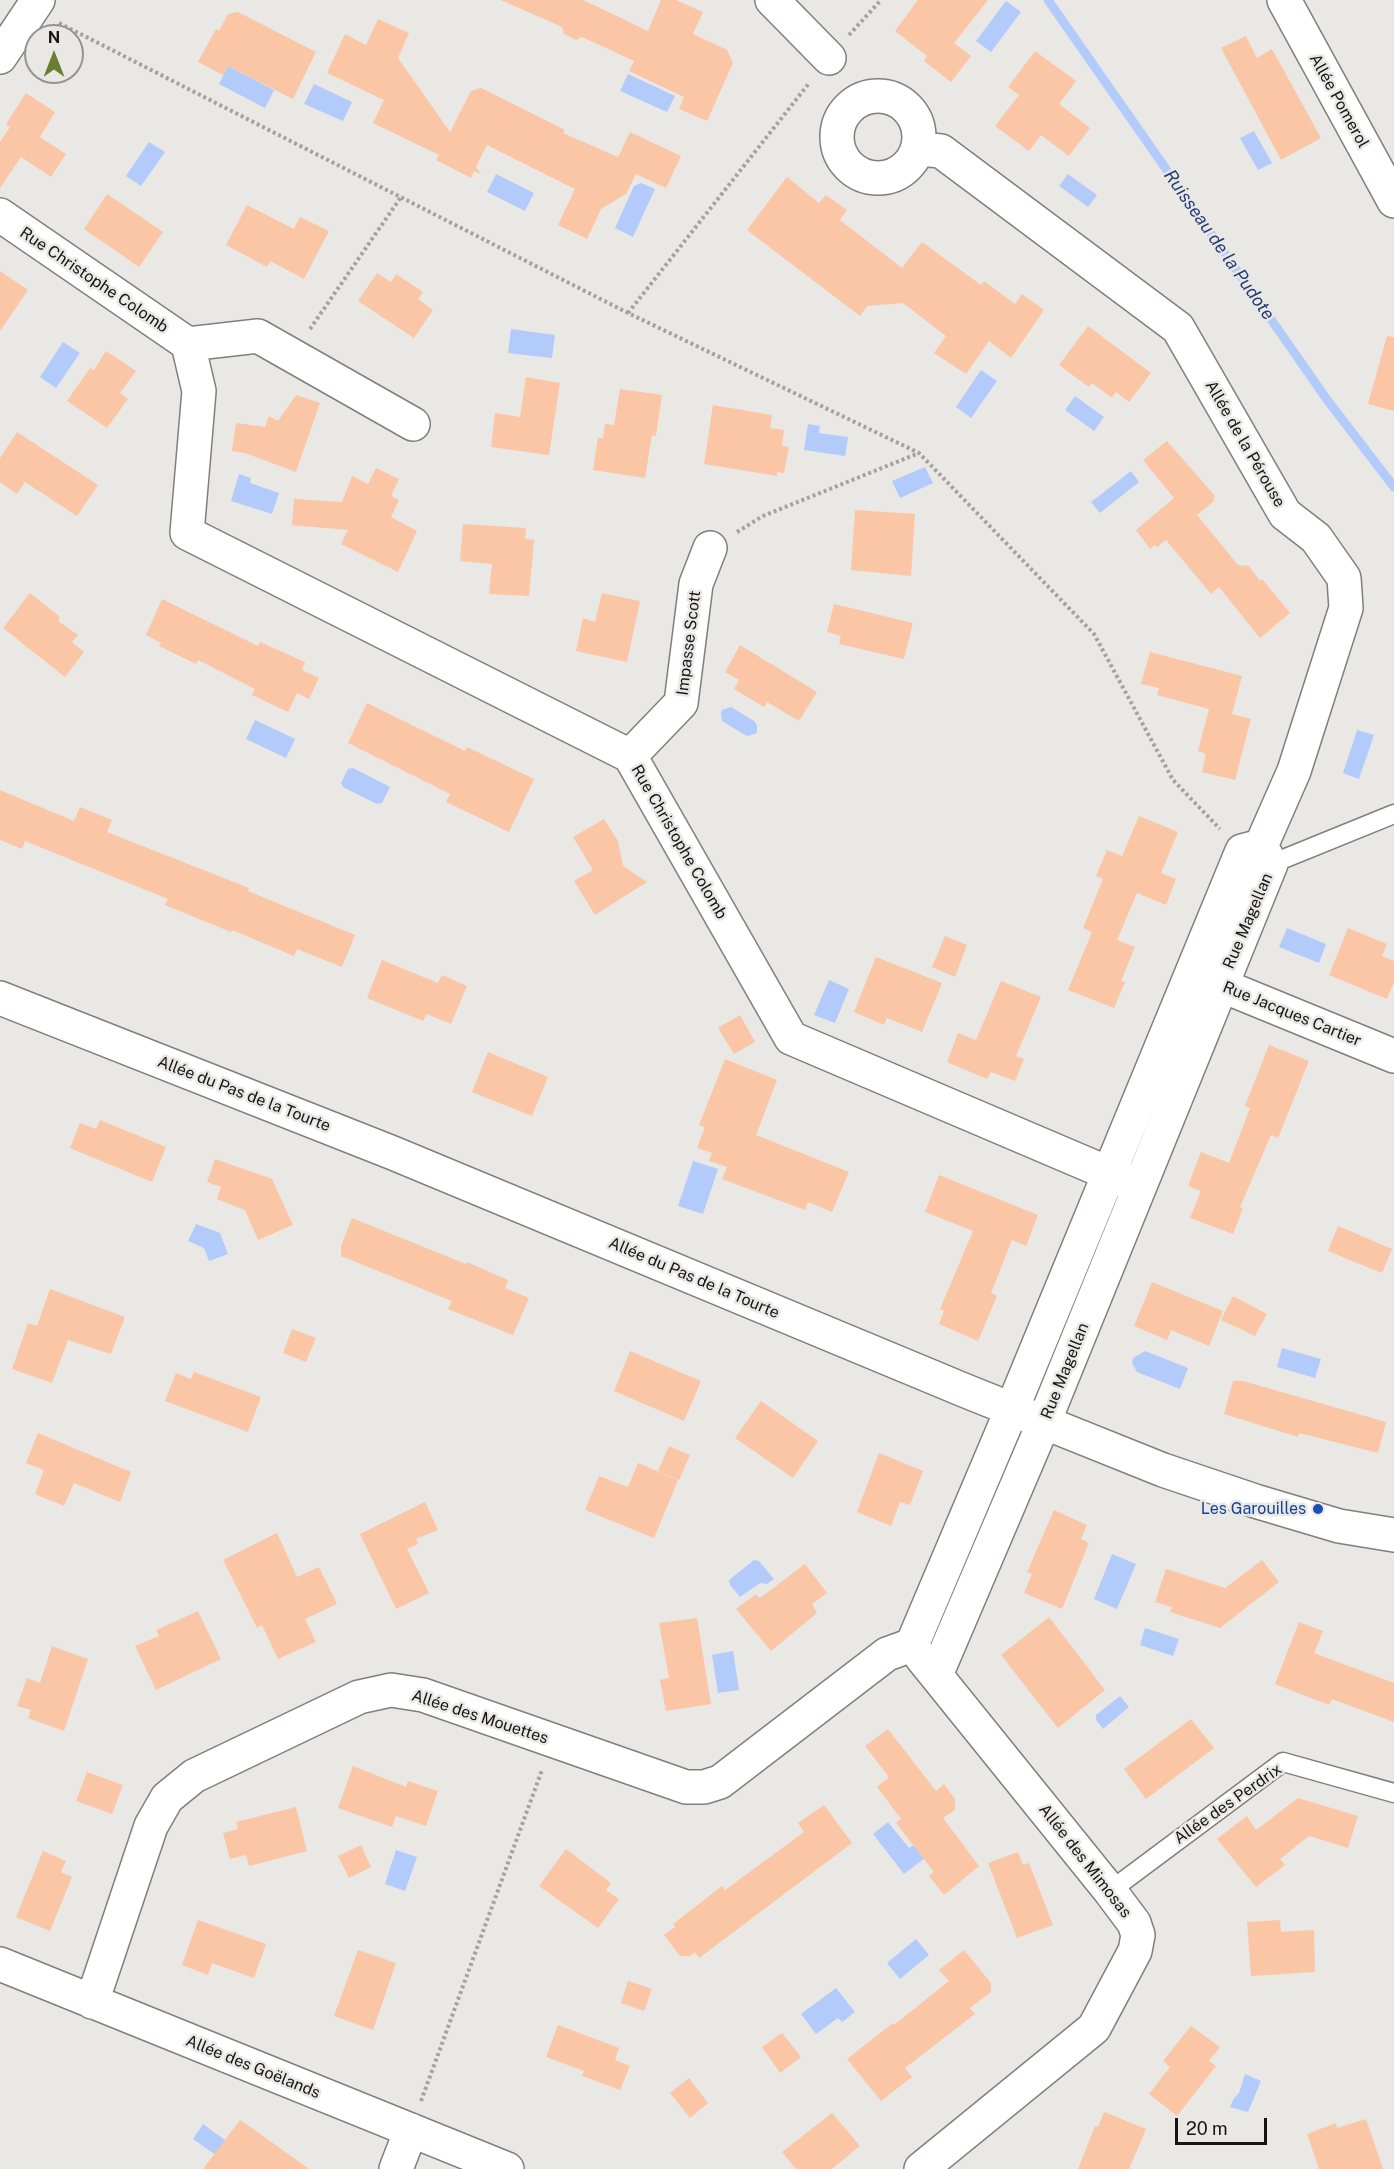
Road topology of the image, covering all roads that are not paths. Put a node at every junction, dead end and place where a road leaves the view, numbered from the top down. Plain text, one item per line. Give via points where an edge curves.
1 (772, 0) edge
2 (1284, 0) edge
3 (35, 5) edge
4 (0, 57) edge
5 (829, 58) road end
6 (918, 149) dead end
7 (1394, 201) edge
8 (0, 215) edge
9 (188, 344) junction
10 (414, 424) dead end
11 (710, 548) road end
12 (630, 756) junction
13 (1394, 814) edge
14 (1258, 853) junction
15 (1191, 972) junction
16 (1221, 985) junction
17 (0, 998) edge
18 (1394, 1056) edge
19 (1108, 1173) junction
20 (1139, 1186) junction
21 (1012, 1409) junction
22 (1044, 1422) junction
23 (1394, 1535) edge
24 (912, 1645) junction
25 (936, 1675) junction
26 (1394, 1793) edge
27 (1110, 1891) junction
28 (0, 1964) edge
29 (92, 2002) junction
30 (411, 2130) junction
31 (396, 2169) edge
32 (507, 2169) edge
33 (921, 2169) edge

1 - 5 street
2 - 7 street, Allée Pomerol
3 - 4 street
6 - 14 street, Allée de la Pérouse via 941,151 1178,328 1285,514 1316,538 1344,578 1346,608 1294,771
8 - 9 street, Rue Christophe Colomb
9 - 10 street via 258,336
9 - 12 street, Rue Christophe Colomb via 199,392 187,532
11 - 12 street, Impasse Scott via 696,584 681,703
12 - 19 street, Rue Christophe Colomb via 791,1038
13 - 14 lane
14 - 15 street, Rue Magellan
14 - 16 street, Rue Magellan
15 - 16 street, Rue Jacques Cartier
15 - 19 street, Rue Magellan
16 - 18 street, Rue Jacques Cartier
16 - 20 street, Rue Magellan
17 - 21 street, Allée du Pas de la Tourte via 393,1153
19 - 20 street, Rue Christophe Colomb
19 - 21 street, Rue Magellan
20 - 22 street, Rue Magellan
21 - 22 street, Allée du Pas de la Tourte
21 - 24 street, Rue Magellan
22 - 23 street, Allée du Pas de la Tourte via 1162,1470 1245,1497 1339,1526
22 - 25 street, Rue Magellan
24 - 25 street
24 - 29 street, Allée des Mouettes via 887,1654 720,1782 704,1788 686,1787 423,1695 390,1690 359,1697 194,1776 167,1798 151,1826
25 - 27 street, Allée des Mimosas
26 - 27 lane, Allée des Perdrix via 1282,1762
27 - 33 street, Allée des Mimosas via 1134,1923 1138,1935 1135,1951 1094,2028
28 - 29 street, Allée des Goëlands
29 - 30 street, Allée des Goëlands
30 - 31 street
30 - 32 street, Allée des Goëlands

